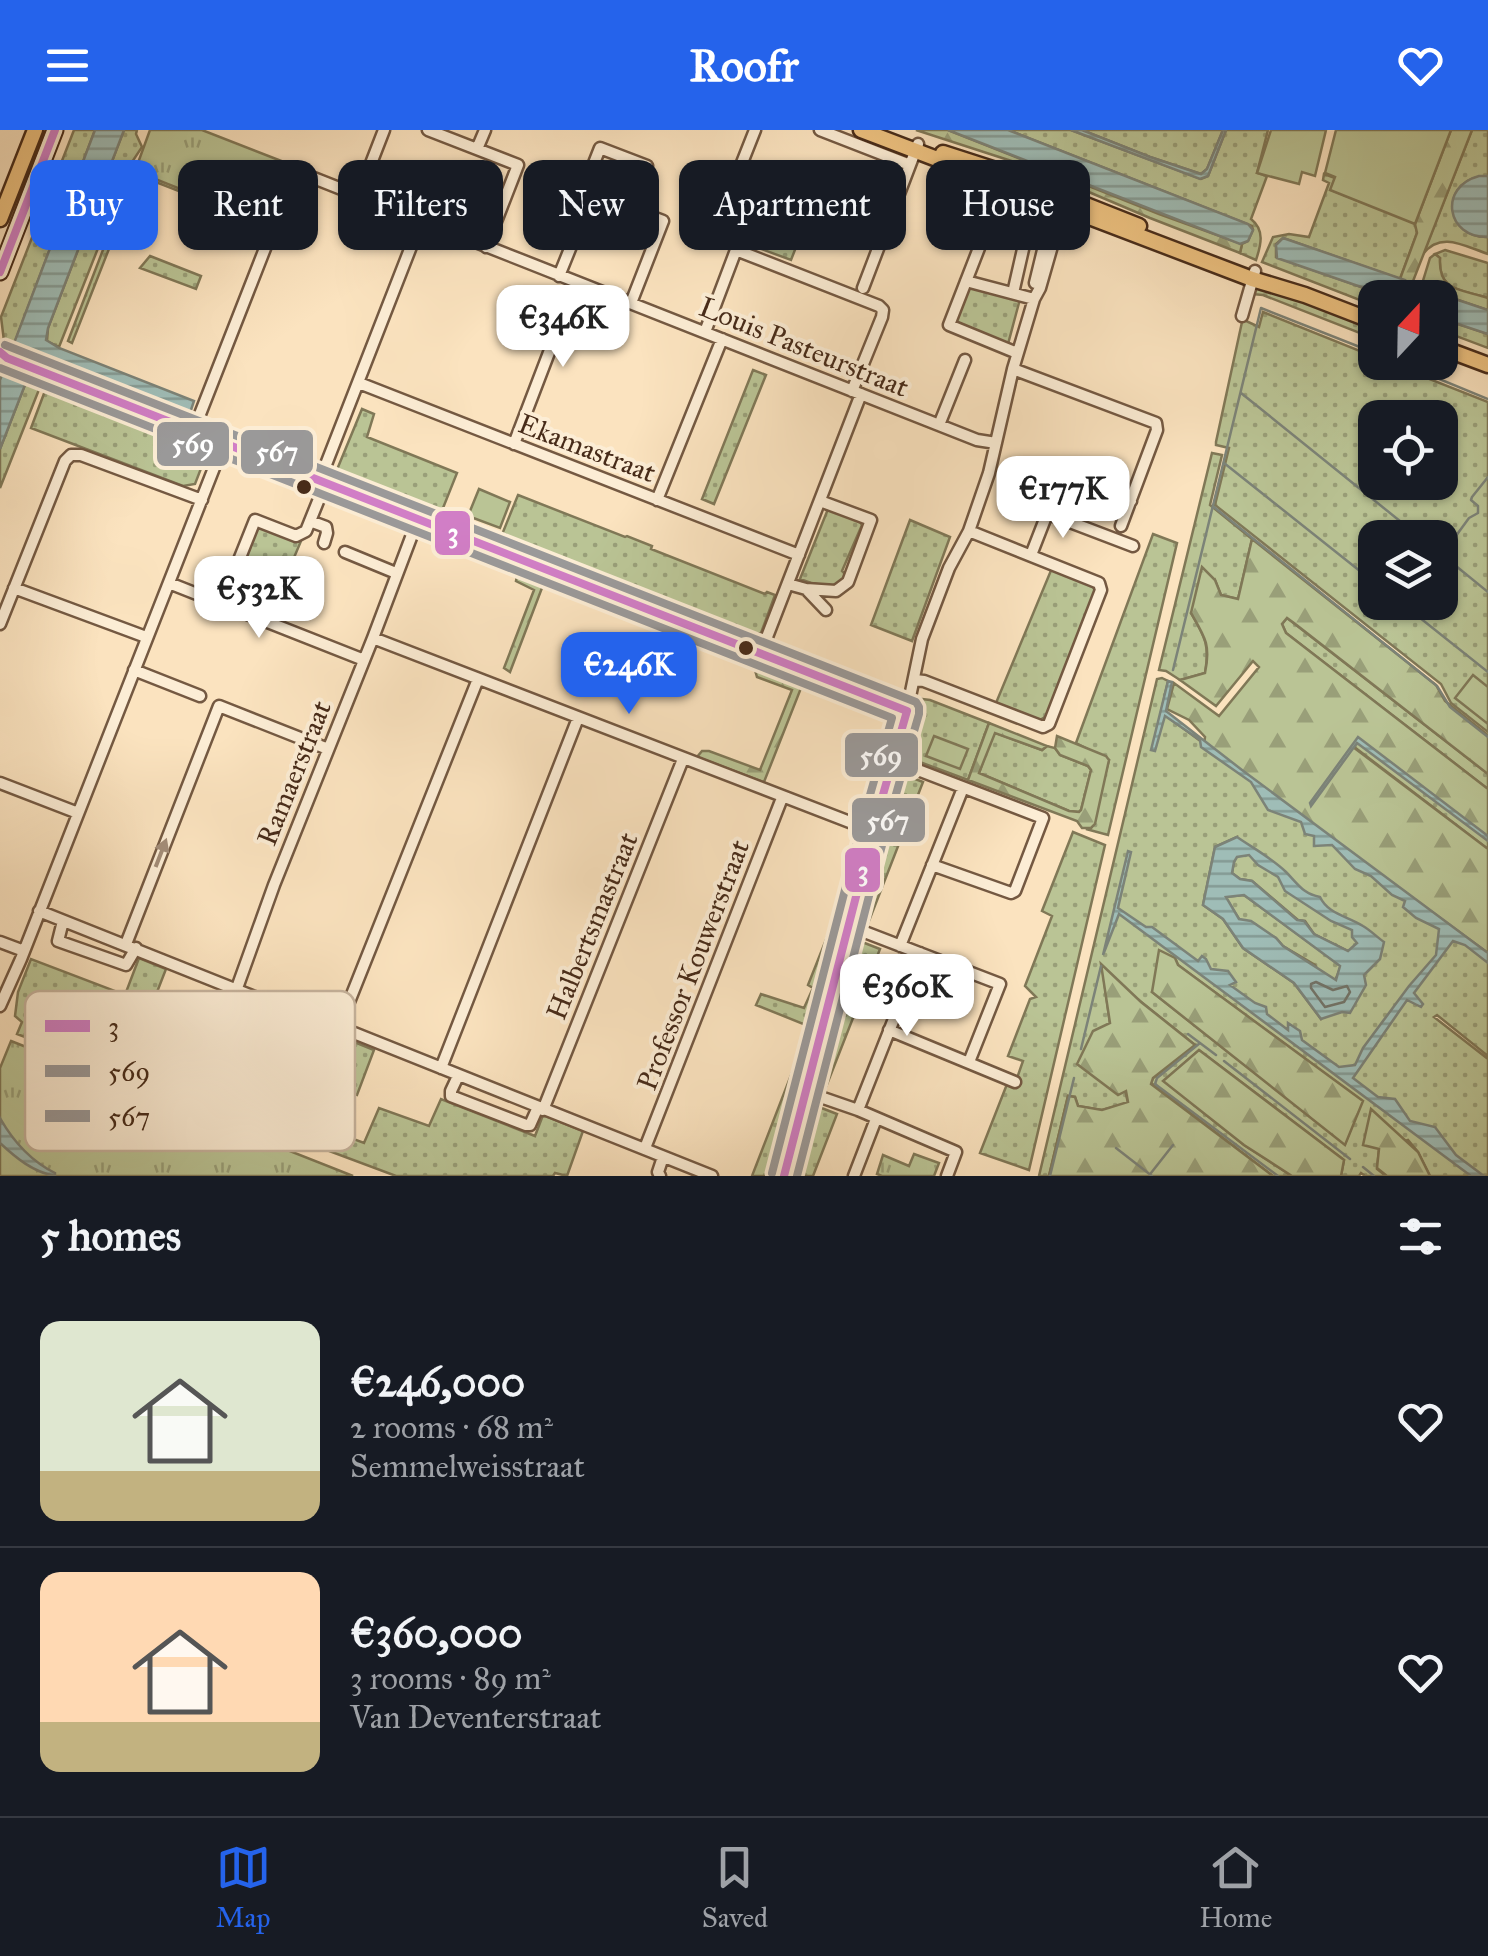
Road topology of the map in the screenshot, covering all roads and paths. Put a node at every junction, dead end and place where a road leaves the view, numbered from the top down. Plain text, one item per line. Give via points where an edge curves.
1 (35, 130) edge
2 (55, 130) edge
3 (384, 130) edge
4 (428, 130) edge
5 (485, 130) edge
6 (756, 130) edge
7 (820, 130) edge
8 (861, 130) edge
9 (883, 130) edge
10 (478, 149) junction
11 (915, 154) junction
12 (372, 160) edge
13 (595, 160) edge
14 (631, 160) edge
15 (744, 160) edge
16 (933, 160) edge
17 (338, 188) edge
18 (503, 203) edge
19 (1090, 214) edge
20 (0, 220) edge
21 (410, 250) edge
22 (494, 250) edge
23 (569, 250) edge
24 (652, 250) edge
25 (978, 250) edge
26 (1023, 250) edge
27 (1049, 250) edge
28 (0, 272) edge
29 (1253, 275) junction
30 (559, 276) junction
31 (966, 280) junction
32 (576, 282) junction
33 (864, 288) dead end
34 (1013, 293) junction
35 (1034, 299) junction
36 (631, 303) junction
37 (1242, 316) dead end
38 (1358, 316) edge
39 (705, 332) junction
40 (722, 338) junction
41 (1017, 352) junction
42 (1458, 354) edge
43 (2, 356) edge
44 (965, 360) dead end
45 (1488, 366) edge
46 (1012, 369) junction
47 (359, 384) junction
48 (856, 392) junction
49 (939, 425) junction
50 (194, 432) junction
51 (996, 443) junction
52 (514, 444) junction
53 (223, 445) junction
54 (325, 484) junction
55 (1108, 492) dead end
56 (1007, 498) dead end
57 (202, 500) junction
58 (657, 500) junction
59 (820, 501) junction
60 (1131, 501) junction
61 (1047, 514) junction
62 (418, 520) junction
63 (310, 521) junction
64 (1121, 526) dead end
65 (969, 531) junction
66 (324, 542) dead end
67 (1133, 546) dead end
68 (344, 552) dead end
69 (799, 555) junction
70 (1031, 555) junction
71 (396, 573) junction
72 (169, 583) junction
73 (788, 584) junction
74 (14, 588) junction
75 (806, 589) junction
76 (222, 605) junction
77 (826, 610) dead end
78 (0, 624) edge
79 (146, 637) junction
80 (373, 638) junction
81 (760, 656) junction
82 (364, 660) junction
83 (134, 670) junction
84 (478, 678) junction
85 (915, 680) junction
86 (200, 696) dead end
87 (907, 712) junction
88 (578, 718) junction
89 (328, 749) junction
90 (682, 759) junction
91 (892, 761) junction
92 (0, 783) edge
93 (963, 788) junction
94 (782, 798) junction
95 (78, 813) junction
96 (873, 831) junction
97 (932, 865) junction
98 (39, 911) junction
99 (63, 921) junction
100 (848, 926) junction
101 (0, 942) edge
102 (131, 946) junction
103 (900, 946) junction
104 (24, 951) junction
105 (920, 953) junction
106 (236, 988) junction
107 (242, 991) edge
108 (348, 991) edge
109 (0, 1006) edge
110 (889, 1030) junction
111 (355, 1034) edge
112 (969, 1062) junction
113 (440, 1068) junction
114 (458, 1076) junction
115 (1015, 1082) dead end
116 (806, 1092) junction
117 (541, 1108) junction
118 (858, 1110) junction
119 (876, 1119) junction
120 (646, 1148) junction
121 (663, 1157) junction
122 (660, 1176) edge
123 (712, 1176) edge
124 (784, 1176) edge
125 (854, 1176) edge
126 (947, 1176) edge

1 - 20 main road
2 - 28 main road
3 - 12 street
4 - 10 street
5 - 10 street
6 - 15 street
7 - 11 street
8 - 11 main road
9 - 11 main road
10 - 18 street via 518,165
11 - 16 main road
11 - 33 street
13 - 14 street via 600,148
17 - 50 street, Louis Pasteurstraat via 293,176
19 - 29 main road
21 - 47 street
22 - 30 street, Louis Pasteurstraat
23 - 30 street
24 - 36 street
25 - 31 street
26 - 34 street
27 - 35 street
29 - 37 street
29 - 38 main road
30 - 32 street, Louis Pasteurstraat
31 - 34 street
31 - 41 street via 949,326
32 - 36 street, Louis Pasteurstraat
32 - 52 street
34 - 35 street
35 - 41 street
36 - 39 street, Louis Pasteurstraat
39 - 40 street, Louis Pasteurstraat
39 - 48 street via 736,250 879,306 882,317
40 - 48 street, Louis Pasteurstraat
40 - 58 street
41 - 46 street
42 - 45 main road
43 - 50 street
44 - 49 street
46 - 51 street
46 - 60 street via 1156,424
47 - 52 street, Ekamastraat
47 - 54 street via 325,468
48 - 49 street, Louis Pasteurstraat
48 - 59 street
49 - 51 street, Louis Pasteurstraat
50 - 53 street
51 - 65 street
52 - 58 street, Ekamastraat
53 - 54 street
53 - 57 street
54 - 62 street
54 - 63 street
55 - 60 street
56 - 61 street
57 - 72 street
57 - 74 street via 72,454
58 - 69 street, Ekamastraat
59 - 69 street
59 - 75 street via 871,520 848,582 836,591
60 - 64 street
61 - 67 street
61 - 70 street
62 - 71 street, Ramaerstraat
62 - 81 street
63 - 66 street via 326,527
63 - 76 street via 296,536 255,520
65 - 70 street
65 - 85 street via 922,639
68 - 71 street
69 - 73 street
70 - 85 street via 1099,583 1101,590 1049,724
71 - 80 street, Ramaerstraat
72 - 76 street
72 - 79 street
73 - 75 street
73 - 81 street
74 - 78 street
74 - 79 street
75 - 77 street
76 - 82 street
79 - 83 street
80 - 82 street, Ramaerstraat
80 - 84 street
81 - 87 street
82 - 89 street, Ramaerstraat
83 - 86 street
83 - 95 street
84 - 88 street
84 - 108 street
85 - 87 street
87 - 91 street
88 - 90 street
88 - 113 street
102 -> 89 street via 220,706
89 - 106 street, Ramaerstraat
90 - 94 street
90 - 117 street, Halbertsmastraat
91 - 93 street
91 - 96 street
92 - 95 street
93 - 97 street
93 - 97 street via 1042,818 1015,891
94 - 96 street
94 - 120 street, Professor Kouwerstraat
95 - 98 street
96 - 100 street
97 - 103 street
98 - 99 street
98 - 104 street
99 - 102 street
99 - 102 street via 58,941 126,966
100 - 103 street
100 - 116 street
101 - 104 street
102 - 106 street
103 - 105 street
104 - 109 street
105 - 110 street
105 - 112 street via 1000,984
106 - 107 street
110 - 112 street
110 - 118 street
111 - 113 street
112 - 115 street
113 - 114 street
114 - 117 street
114 - 117 street via 451,1096 526,1125
116 - 118 street
116 - 124 street
117 - 120 street
118 - 119 street
119 - 125 street
119 - 126 street via 956,1152
120 - 121 street
121 - 122 street
121 - 123 street

